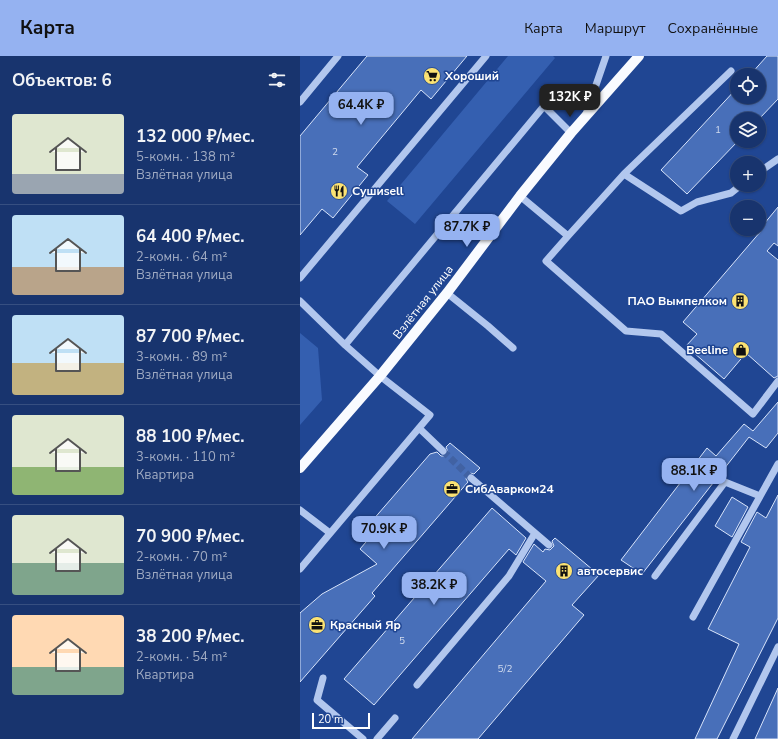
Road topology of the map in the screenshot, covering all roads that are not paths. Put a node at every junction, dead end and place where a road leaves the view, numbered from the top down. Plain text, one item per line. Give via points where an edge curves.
1 (338, 56) edge
2 (486, 56) edge
3 (606, 56) edge
4 (640, 56) edge
5 (730, 72) edge
6 (300, 102) edge
7 (585, 117) junction
8 (571, 133) junction
9 (778, 158) edge
10 (766, 167) edge
11 (624, 174) junction
12 (732, 192) edge
13 (520, 196) junction
14 (568, 236) junction
15 (300, 278) edge
16 (447, 294) junction
17 (300, 301) edge
18 (345, 345) junction
19 (513, 348) dead end
20 (380, 376) junction
21 (778, 382) edge
22 (419, 428) junction
23 (443, 451) tunnel mouth
24 (778, 464) edge
25 (300, 468) edge
26 (471, 478) tunnel mouth
27 (760, 496) junction
28 (300, 510) edge
29 (535, 533) junction
30 (330, 534) junction
31 (549, 544) dead end
32 (300, 569) edge
33 (655, 576) dead end
34 (693, 617) dead end
35 (778, 647) edge
36 (323, 678) dead end
37 (417, 685) dead end
38 (395, 718) dead end
39 (363, 739) edge
40 (377, 739) edge
41 (733, 739) edge

1 - 6 street
2 - 15 street
3 - 7 street
4 - 7 main road, Взлётная улица
5 - 11 street
7 - 8 main road, Взлётная улица
8 - 13 main road, Взлётная улица
8 - 18 street via 544,106
9 - 10 street
11 - 12 street via 681,211 697,202
11 - 14 street
13 - 14 street
13 - 16 main road, Взлётная улица
14 - 21 street via 546,261 626,331 661,334 753,414
16 - 19 street
16 - 20 main road, Взлётная улица
17 - 18 street
18 - 20 street
20 - 22 street via 430,414
20 - 25 main road, Взлётная улица
22 - 23 street
22 - 30 street
24 - 27 street
26 - 29 street
27 - 33 street via 724,482
27 - 34 street
28 - 30 street
29 - 31 street
29 - 37 street via 509,576
30 - 32 street
35 - 41 street
36 - 39 street via 317,700
38 - 40 street

